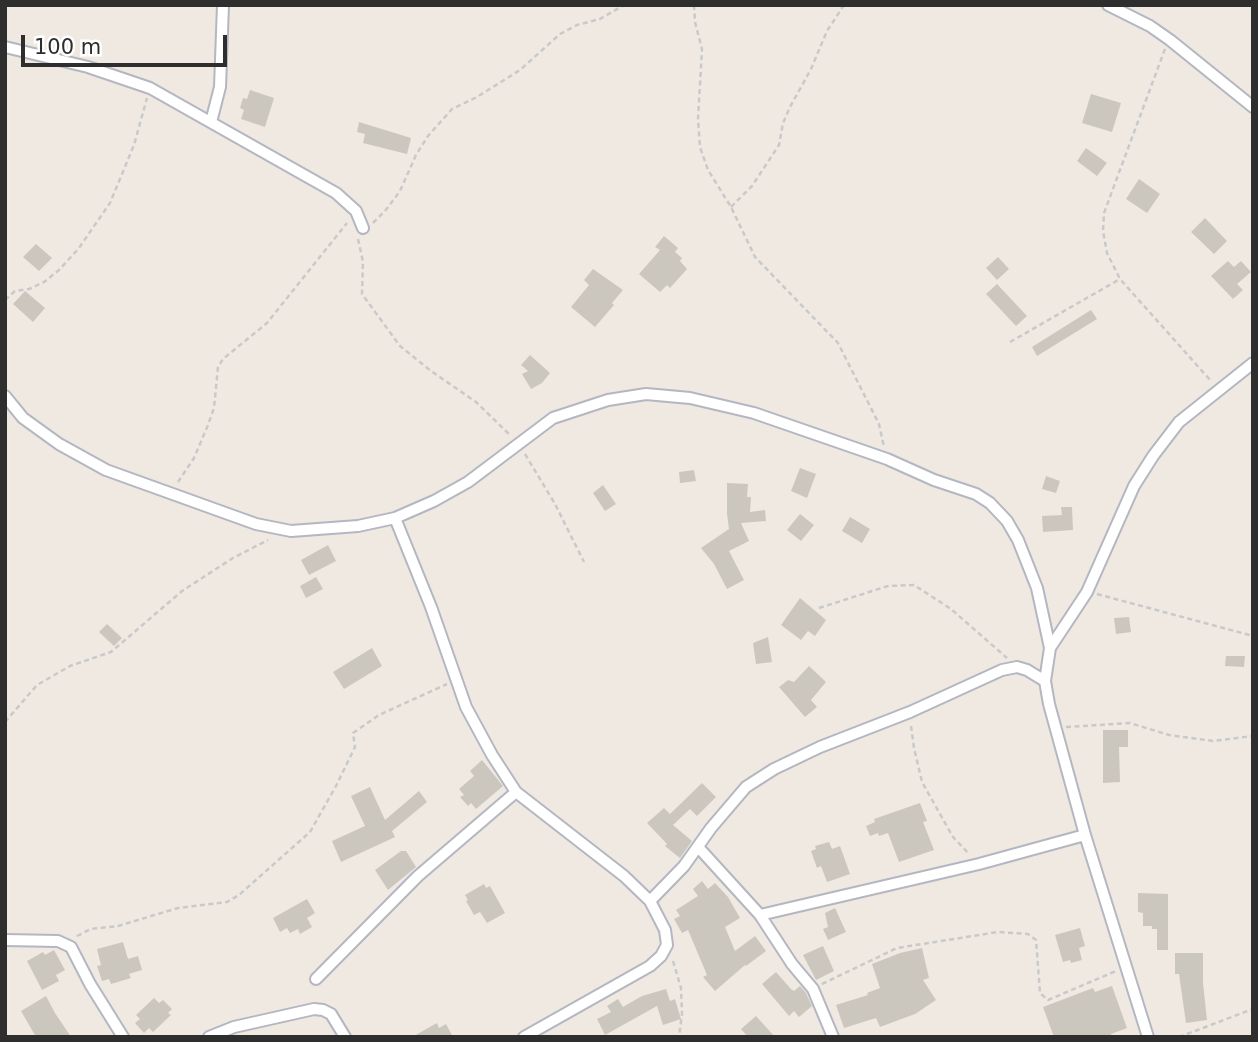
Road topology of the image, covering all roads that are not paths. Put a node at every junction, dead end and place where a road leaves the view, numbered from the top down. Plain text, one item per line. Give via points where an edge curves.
1 (223, 5) edge
2 (1108, 5) edge
3 (5, 47) edge
4 (1253, 107) edge
5 (211, 122) junction
6 (363, 228) road end
7 (1253, 363) edge
8 (5, 396) edge
9 (395, 517) junction
10 (1050, 648) junction
11 (1045, 681) junction
12 (516, 792) junction
13 (1086, 835) junction
14 (699, 848) junction
15 (650, 901) junction
16 (760, 915) junction
17 (5, 940) edge
18 (316, 979) dead end
19 (123, 1037) edge
20 (209, 1037) edge
21 (345, 1037) edge
22 (524, 1037) edge
23 (833, 1037) edge
24 (1148, 1037) edge

1 - 5 street via 220,87
2 - 4 street via 1170,40
3 - 5 street via 150,88
5 - 6 street via 336,193 356,211
7 - 10 street via 1179,422 1147,466 1087,592
8 - 9 street via 23,418 106,470 256,524 291,531 358,526
9 - 10 street via 468,482 553,418 608,400 646,394 690,398 754,413 887,459 990,503 1018,540 1037,589
9 - 12 street via 466,707
10 - 11 street
11 - 13 street
11 - 14 street via 1017,667 1002,670 774,769 746,787
12 - 15 street via 625,876
12 - 18 street via 418,876
13 - 16 street
13 - 24 street
14 - 15 street
14 - 16 street
15 - 22 street via 665,930 667,945 661,956
16 - 23 street via 813,989
17 - 19 street via 71,947
20 - 21 street via 246,1023 314,1009 331,1014

